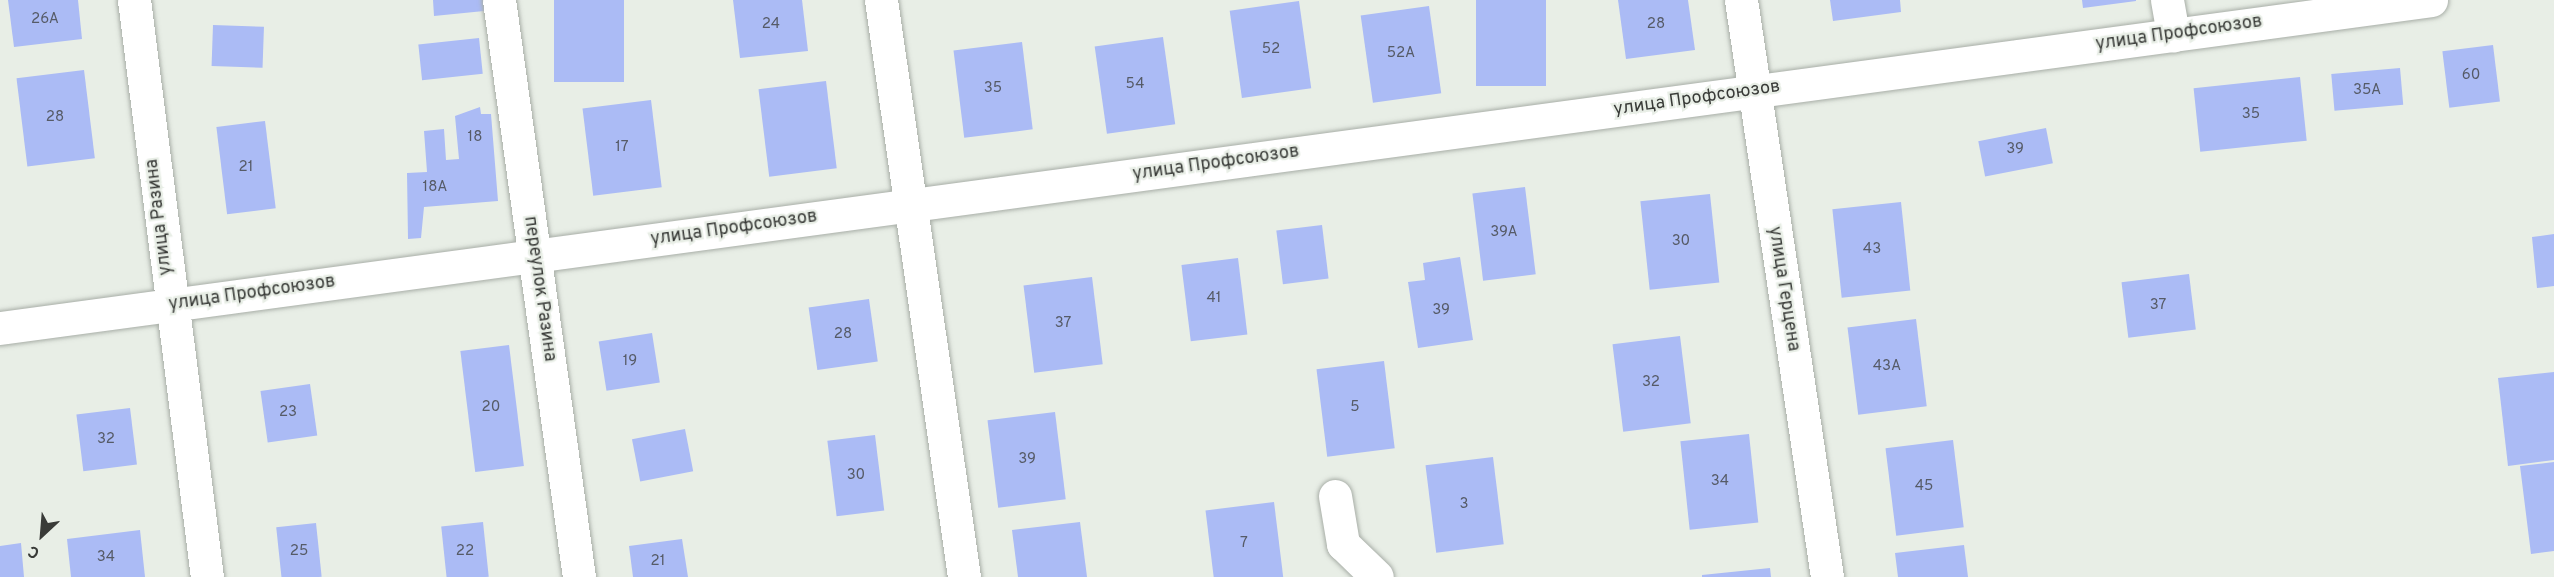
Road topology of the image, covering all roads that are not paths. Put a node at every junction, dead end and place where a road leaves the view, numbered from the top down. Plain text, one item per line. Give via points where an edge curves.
1 (134, 0) edge
2 (499, 0) edge
3 (881, 0) edge
4 (1741, 0) edge
5 (2167, 0) edge
6 (2431, 0) edge
7 (2173, 35) junction
8 (1754, 91) junction
9 (909, 206) junction
10 (534, 256) junction
11 (170, 305) junction
12 (0, 328) edge
13 (1335, 496) dead end
14 (207, 577) edge
15 (579, 577) edge
16 (964, 577) edge
17 (1377, 577) edge
18 (1827, 577) edge

1 - 11 street, улица Разина
2 - 10 street, переулок Разина
3 - 9 street
4 - 8 street, улица Герцена
5 - 7 street
6 - 7 street, улица Профсоюзов
7 - 8 street, улица Профсоюзов
8 - 9 street, улица Профсоюзов
8 - 18 street, улица Герцена
9 - 10 street, улица Профсоюзов
9 - 16 street
10 - 11 street, улица Профсоюзов
10 - 15 street, переулок Разина
11 - 12 street, улица Профсоюзов
11 - 14 street, улица Разина
13 - 17 street via 1342,544

